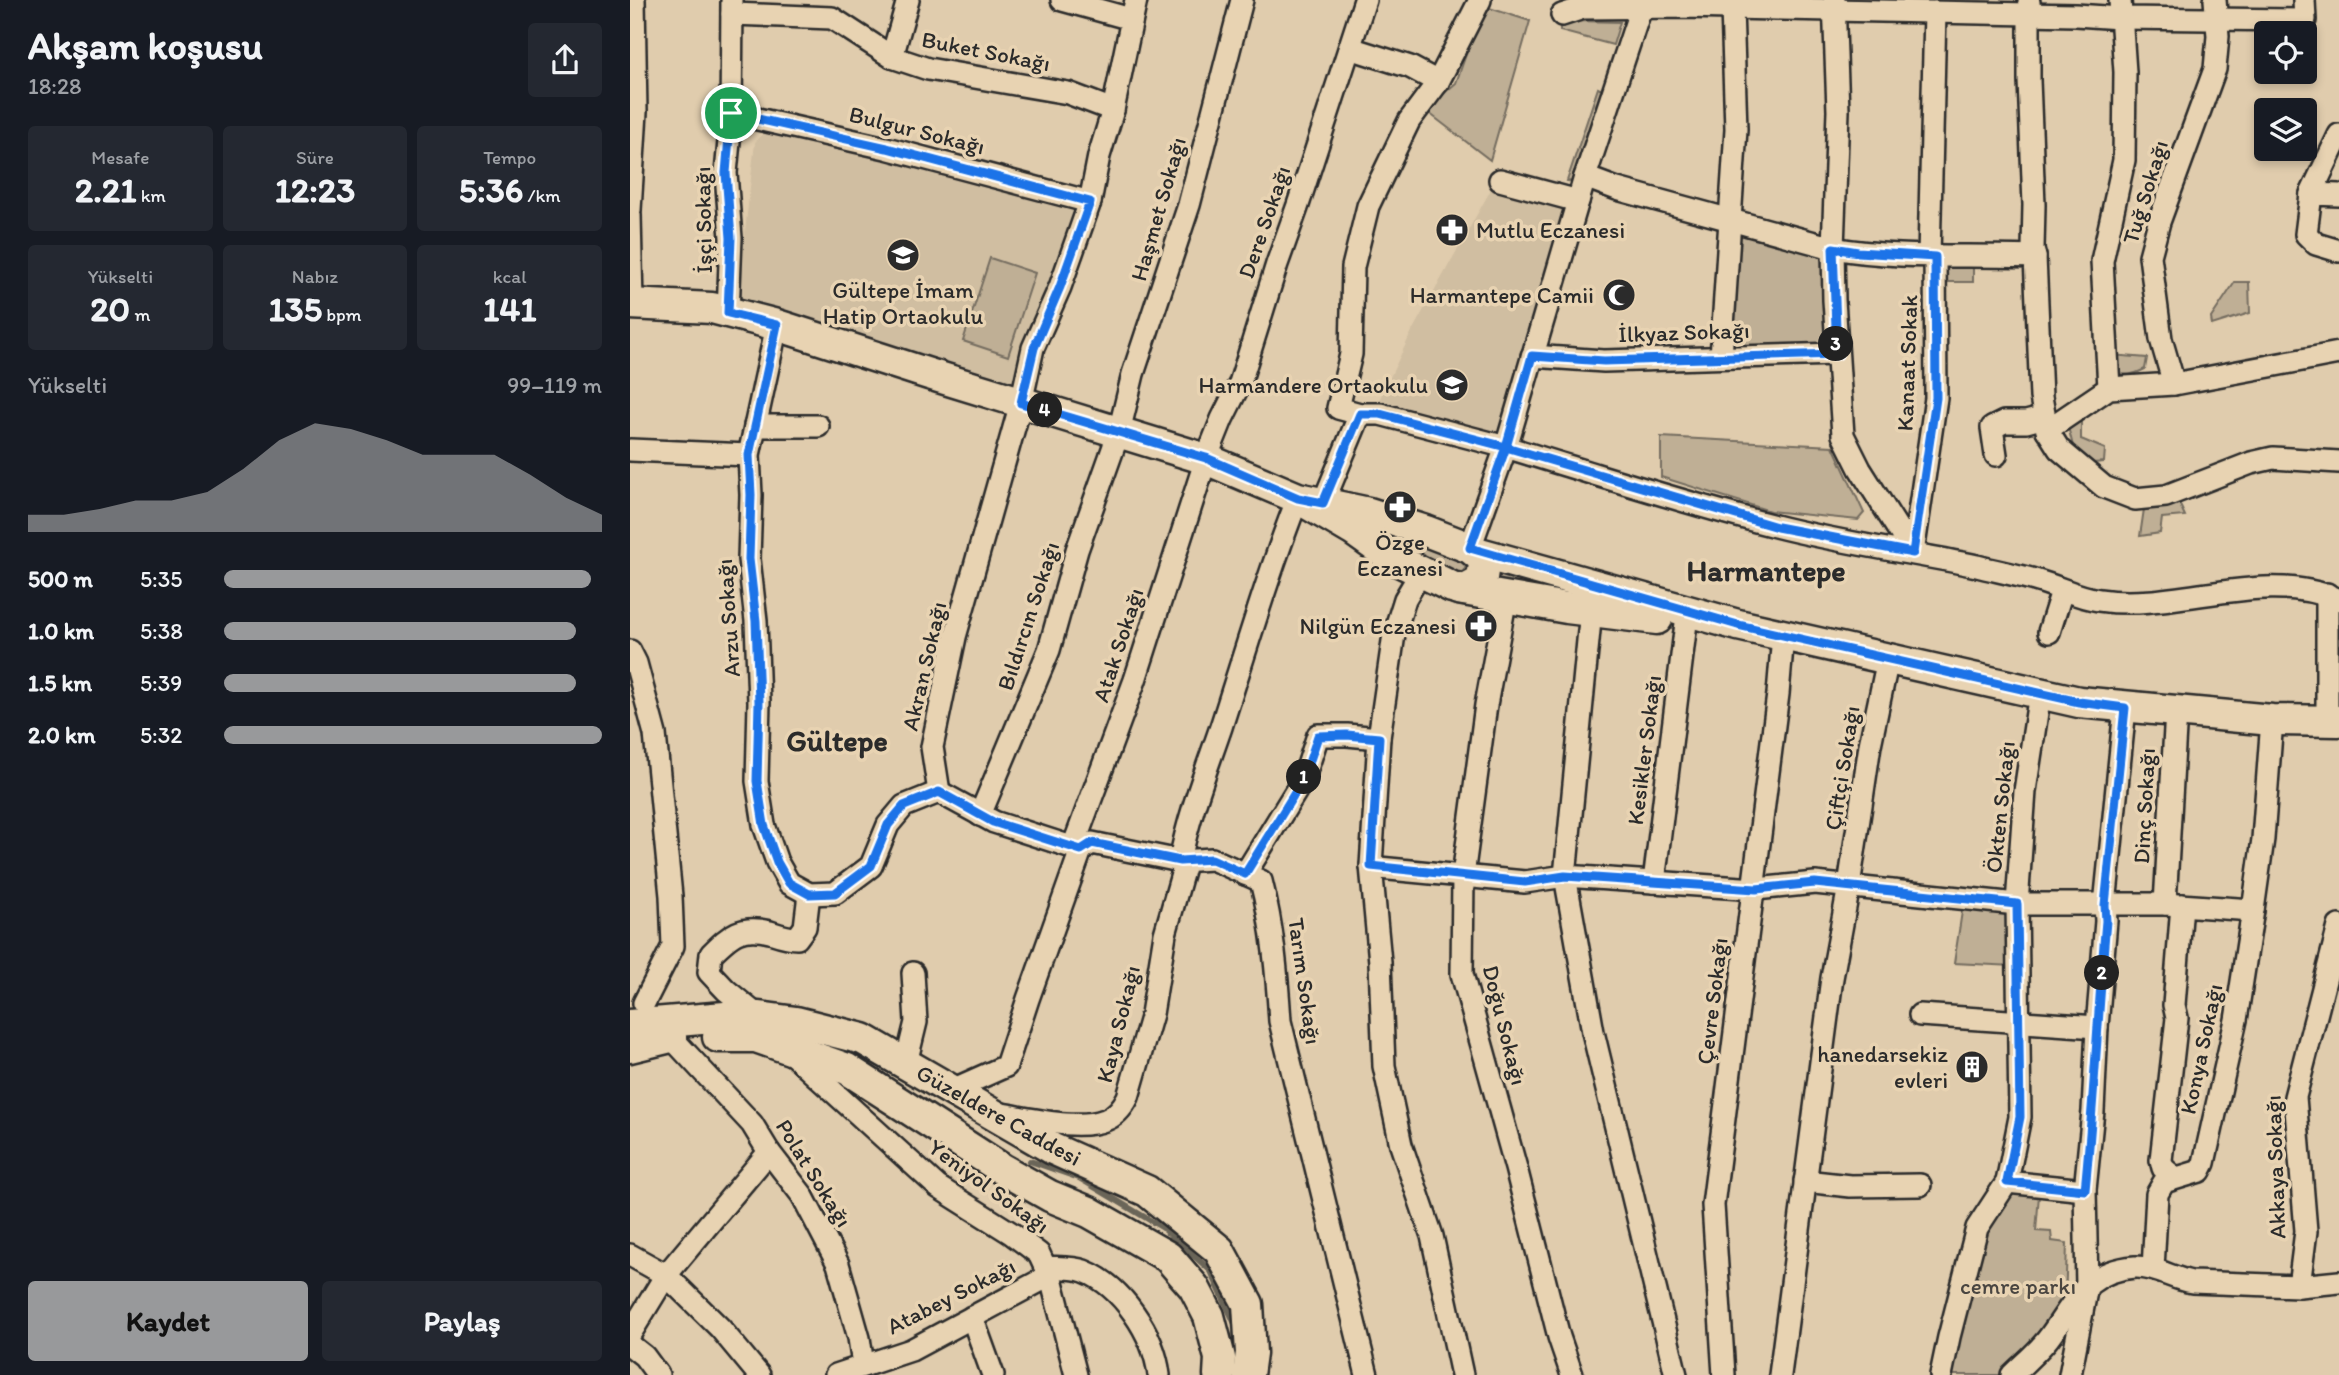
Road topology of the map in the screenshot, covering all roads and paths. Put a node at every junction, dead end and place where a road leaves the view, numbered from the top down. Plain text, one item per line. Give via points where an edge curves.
1 (634, 0) edge
2 (908, 0) edge
3 (1062, 0) edge
4 (1242, 0) edge
5 (1365, 0) edge
6 (1480, 0) edge
7 (2304, 0) edge
8 (1834, 5) edge
9 (1735, 6) edge
10 (732, 7) edge
11 (2029, 7) edge
12 (1641, 8) junction
13 (1930, 8) edge
14 (834, 9) edge
15 (2120, 9) edge
16 (1133, 10) edge
17 (2216, 10) edge
18 (1562, 15) dead end
19 (1350, 48) junction
20 (892, 57) junction
21 (1438, 82) junction
22 (1113, 110) junction
23 (731, 113) junction
24 (2339, 135) edge
25 (1585, 177) junction
26 (1500, 180) dead end
27 (2311, 194) junction
28 (2339, 195) edge
29 (1578, 201) junction
30 (1090, 202) junction
31 (630, 213) edge
32 (1730, 220) junction
33 (1833, 248) junction
34 (2339, 251) edge
35 (1932, 256) junction
36 (2035, 257) junction
37 (631, 304) edge
38 (728, 313) junction
39 (777, 325) junction
40 (2339, 353) edge
41 (1837, 354) junction
42 (1532, 356) junction
43 (1721, 357) junction
44 (2174, 384) junction
45 (2109, 388) junction
46 (1021, 403) junction
47 (1360, 414) junction
48 (2046, 424) junction
49 (755, 426) junction
50 (818, 426) dead end
51 (1119, 432) junction
52 (1506, 447) junction
53 (630, 450) edge
54 (749, 455) junction
55 (1996, 455) dead end
56 (1206, 458) junction
57 (2339, 462) edge
58 (1310, 501) junction
59 (1426, 531) junction
60 (1473, 550) junction
61 (1913, 553) junction
62 (1415, 570) junction
63 (1458, 589) junction
64 (2062, 591) junction
65 (1506, 597) junction
66 (2333, 597) edge
67 (1591, 610) junction
68 (1686, 624) junction
69 (1738, 625) junction
70 (2049, 632) dead end
71 (1783, 635) junction
72 (630, 651) edge
73 (1888, 659) junction
74 (2040, 693) junction
75 (2125, 708) junction
76 (2176, 710) junction
77 (2272, 720) junction
78 (2333, 721) edge
79 (1379, 738) junction
80 (939, 792) junction
81 (980, 815) junction
82 (1077, 849) junction
83 (1183, 860) junction
84 (1371, 866) junction
85 (1245, 874) junction
86 (1463, 876) junction
87 (1565, 876) junction
88 (1654, 882) junction
89 (1849, 886) junction
90 (1752, 889) junction
91 (809, 894) junction
92 (2017, 904) junction
93 (2173, 904) junction
94 (2105, 905) junction
95 (2253, 910) junction
96 (2339, 926) edge
97 (913, 973) dead end
98 (635, 1010) edge
99 (1920, 1015) dead end
100 (759, 1017) junction
101 (2020, 1022) junction
102 (2097, 1027) junction
103 (630, 1036) edge
104 (671, 1037) junction
105 (782, 1046) junction
106 (630, 1047) edge
107 (905, 1063) junction
108 (952, 1090) junction
109 (991, 1113) junction
110 (769, 1152) junction
111 (2174, 1177) junction
112 (1805, 1181) junction
113 (2007, 1182) junction
114 (1920, 1185) dead end
115 (2085, 1190) junction
116 (630, 1255) edge
117 (2153, 1269) junction
118 (1047, 1272) junction
119 (666, 1275) junction
120 (2339, 1282) edge
121 (2087, 1286) junction
122 (2299, 1286) junction
123 (972, 1317) junction
124 (630, 1334) edge
125 (635, 1355) edge
126 (863, 1365) junction
127 (658, 1375) edge
128 (760, 1375) edge
129 (836, 1375) edge
130 (993, 1375) edge
131 (1076, 1375) edge
132 (1159, 1375) edge
133 (1219, 1375) edge
134 (1248, 1375) edge
135 (1367, 1375) edge
136 (1462, 1375) edge
137 (1572, 1375) edge
138 (1676, 1375) edge
139 (1724, 1375) edge
140 (1780, 1375) edge
141 (1941, 1375) edge
142 (2012, 1375) edge
143 (2070, 1375) edge

1 - 31 street via 636,112
2 - 20 street
3 - 16 street
4 - 51 street, Haşmet Sokağı via 1189,205 1133,374
5 - 19 street, Dere Sokağı
6 - 21 street
7 - 17 street via 2305,20
8 - 9 street
8 - 13 street
8 - 33 street via 1838,111
9 - 12 street
9 - 32 street
10 - 14 street, Buket Sokağı
10 - 23 street, İşçi Sokağı
11 - 13 street
11 - 15 street via 2076,15
11 - 36 street
12 - 18 street via 1583,8
12 - 25 street
13 - 35 street, Kanaat Sokak
14 - 20 street, Buket Sokağı
15 - 17 street
15 - 45 street via 2124,160 2102,261
16 - 22 street, Akran Sokağı
17 - 44 street, Tuğ Sokağı via 2215,69 2150,256 2161,339
19 - 21 street via 1410,67
19 - 56 street, Dere Sokağı via 1240,383
20 - 22 street, Buket Sokağı via 928,69 1068,93
21 - 47 street via 1409,121 1368,206 1359,243 1351,284 1351,354 1338,408
22 - 30 street, Akran Sokağı
23 - 30 street, Bulgur Sokağı via 887,148
23 - 38 street, İşçi Sokağı via 726,173 731,238
24 - 27 street
25 - 29 street
25 - 32 street
26 - 29 street
27 - 28 street
27 - 34 street via 2306,234 2316,244
29 - 42 street
30 - 46 street, Akran Sokağı via 1034,348
31 - 37 street
32 - 33 street
32 - 43 street
33 - 35 street
33 - 41 street
35 - 36 street
35 - 61 street, Kanaat Sokak via 1936,398
36 - 48 street
37 - 38 main road
38 - 39 main road
39 - 46 main road
39 - 49 street, Arzu Sokağı
40 - 44 street
41 - 43 street, İlkyaz Sokağı
41 - 61 street via 1845,443
42 - 43 street, İlkyaz Sokağı via 1604,361
42 - 52 street
44 - 45 street
45 - 48 street
46 - 51 main road
46 - 80 street, Akran Sokağı via 942,695 932,747
47 - 52 street via 1380,414
47 - 58 street, Kaya Sokağı
48 - 55 street via 2004,422 1992,428
48 - 57 street via 2059,449 2104,487 2135,499 2166,496 2273,458
49 - 50 street
49 - 54 street, Arzu Sokağı
51 - 56 main road
51 - 81 street, Bıldırcın Sokağı via 1049,650
52 - 60 street
52 - 61 street via 1777,527
53 - 54 street
54 - 91 street, Arzu Sokağı via 749,559 759,702 757,781 764,825 777,862 789,883
56 - 58 main road
56 - 82 street, Atak Sokağı
58 - 59 main road
58 - 62 main road
58 - 83 street, Kaya Sokağı via 1269,572 1197,794
59 - 60 main road
59 - 62 main road via 1408,540 1404,554
60 - 63 main road via 1484,564 1482,578 1472,587
60 - 69 main road
61 - 64 street via 2040,581
62 - 63 main road
62 - 79 street via 1394,634
63 - 65 main road
64 - 66 street via 2117,603 2287,588
64 - 70 street
65 - 67 main road
65 - 86 street, Doğu Sokağı
66 - 78 street
67 - 68 main road
67 - 87 street
68 - 69 main road
68 - 88 street, Kesikler Sokağı
69 - 71 main road
71 - 73 main road
71 - 90 street, Çevre Sokağı
72 - 98 street via 655,734 673,946
73 - 74 main road
73 - 89 street, Çiftçi Sokağı
74 - 75 main road
74 - 92 street, Ökten Sokağı via 2025,790
75 - 76 main road
75 - 94 street
76 - 77 main road
76 - 93 street, Dinç Sokağı
77 - 78 main road
77 - 95 street
79 - 84 street
79 - 85 street via 1318,736 1304,778
80 - 81 street, Tarım Sokağı
80 - 91 street via 904,806 888,825 871,866 853,881 835,893
81 - 82 street, Tarım Sokağı
82 - 83 street, Tarım Sokağı via 1092,843
82 - 108 street, Atak Sokağı via 1006,1066
83 - 85 street, Tarım Sokağı via 1212,859
83 - 109 street, Kaya Sokağı via 1152,1014 1121,1110 1105,1120 1082,1124
84 - 86 street
84 - 136 street via 1384,1066 1401,1145 1432,1236
85 - 135 street, Tarım Sokağı via 1261,881 1269,912 1280,1021
86 - 87 street via 1525,882
86 - 137 street, Doğu Sokağı via 1462,974
87 - 88 street
87 - 138 street via 1593,1032
88 - 90 street
89 - 90 street via 1815,883
89 - 92 street
89 - 112 street, Çiftçi Sokağı
90 - 139 street, Çevre Sokağı via 1713,1205
91 - 100 street via 805,927 797,938 742,929 710,954 709,972
92 - 94 street
92 - 101 street, Ökten Sokağı
93 - 94 street
93 - 95 street
93 - 111 street, Dinç Sokağı via 2178,1018 2161,1160
94 - 102 street
95 - 111 street, Konya Sokağı via 2236,1020 2204,1163 2200,1171
96 - 122 street, Akkaya Sokağı via 2295,1097 2306,1231
97 - 107 street via 916,1022
98 - 100 main road, Güzeldere Caddesi
99 - 101 street
100 - 107 main road, Güzeldere Caddesi via 863,1039
101 - 102 street
101 - 113 street, Ökten Sokağı via 2020,1117
102 - 115 street
103 - 104 main road, Güzeldere Caddesi
104 - 105 main road, Güzeldere Caddesi via 756,1037
104 - 106 main road
104 - 110 street, Polat Sokağı via 752,1124
105 - 118 street, Yeniyol Sokağı via 939,1187 1039,1254
105 - 133 main road, Güzeldere Caddesi via 846,1069 1014,1176 1168,1257 1195,1287 1209,1316 1220,1358
107 - 108 main road, Güzeldere Caddesi
108 - 109 main road, Güzeldere Caddesi
109 - 134 main road, Güzeldere Caddesi via 1053,1149 1147,1191 1219,1250 1248,1304
110 - 119 street
110 - 126 street, Polat Sokağı via 802,1195 838,1264
111 - 117 street via 2164,1182 2157,1194
112 - 114 street
112 - 140 street, Çiftçi Sokağı
113 - 115 street
113 - 141 street, Ökten Sokağı via 1978,1228
115 - 121 street
116 - 119 street
117 - 121 street via 2106,1273
117 - 122 street via 2192,1282
118 - 123 street, Atabey Sokağı
118 - 131 street, Yeniyol Sokağı
118 - 132 street via 1081,1270 1106,1282 1142,1326
119 - 124 street
119 - 128 street
120 - 122 street
121 - 142 street via 2049,1337
121 - 143 street
123 - 126 street, Atabey Sokağı via 911,1350
123 - 130 street
125 - 127 street
126 - 129 street, Atabey Sokağı

